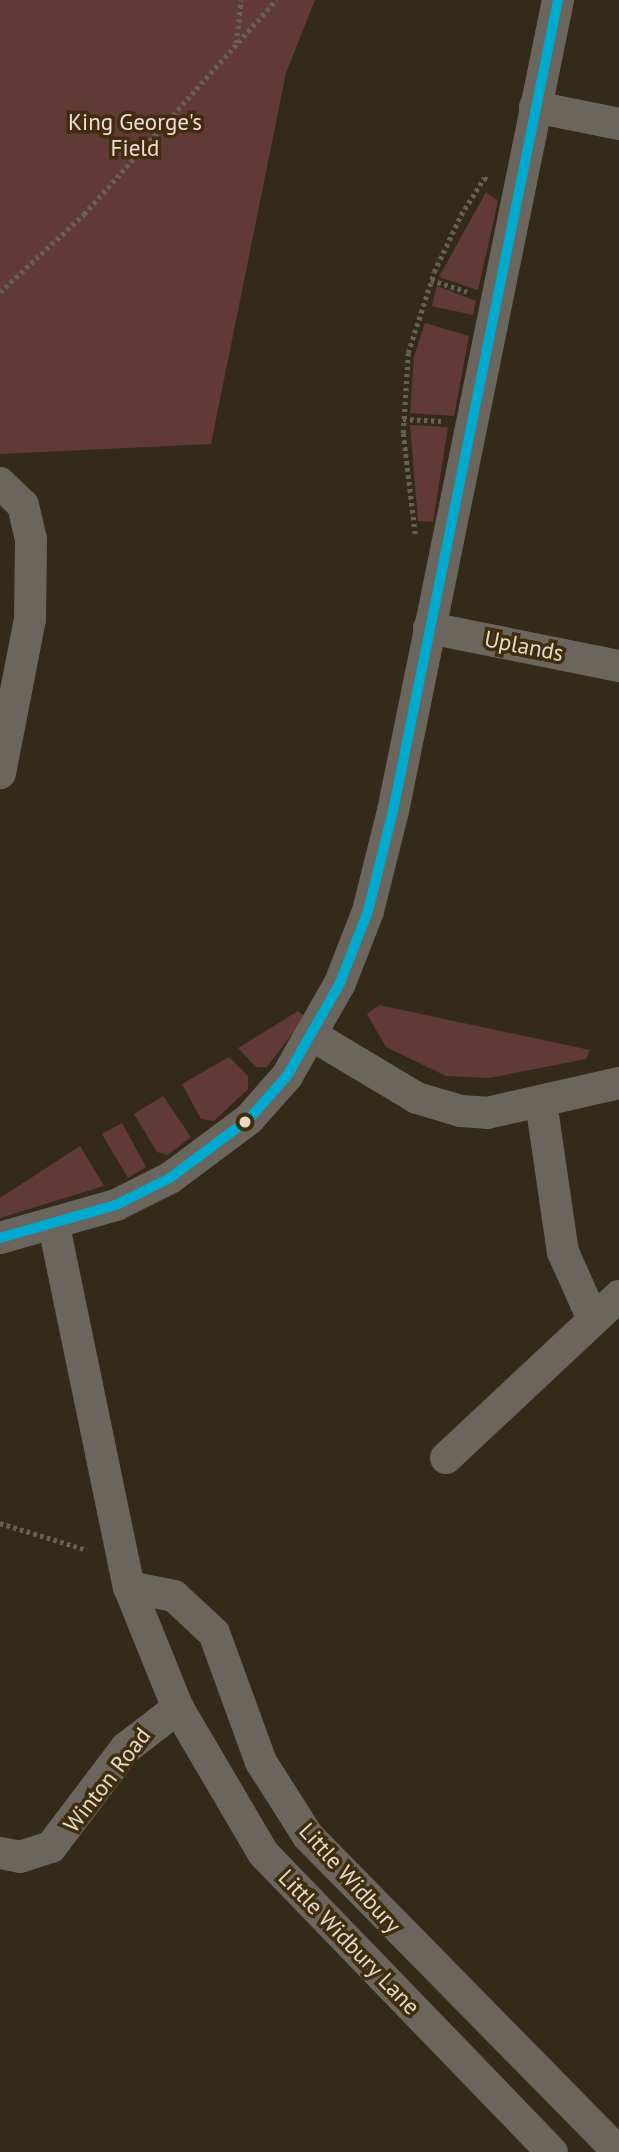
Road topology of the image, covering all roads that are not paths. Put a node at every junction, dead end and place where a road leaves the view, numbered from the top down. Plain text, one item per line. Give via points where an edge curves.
1 (558, 0) edge
2 (535, 107) junction
3 (619, 124) edge
4 (0, 483) edge
5 (429, 628) junction
6 (619, 666) edge
7 (0, 773) edge
8 (314, 1037) junction
9 (619, 1083) edge
10 (541, 1102) junction
11 (54, 1226) junction
12 (0, 1238) edge
13 (619, 1296) edge
14 (592, 1317) junction
15 (446, 1458) dead end
16 (129, 1587) junction
17 (178, 1708) junction
18 (0, 1853) edge
19 (552, 2152) edge
20 (618, 2152) edge

1 - 2 street
2 - 3 street
2 - 5 street
4 - 7 street via 23,505 31,539 30,619
5 - 6 street, Uplands
5 - 8 street via 369,911
8 - 10 street via 439,1105 487,1113
8 - 11 street via 249,1119 170,1178
9 - 10 street
10 - 14 street via 563,1252
11 - 12 street
11 - 16 street
13 - 14 street
14 - 15 street
16 - 17 street
16 - 20 street, Little Widbury via 174,1596 214,1633 261,1762 308,1836
17 - 18 street, Winton Road via 126,1748 51,1847 20,1857
17 - 19 street, Little Widbury Lane via 263,1853

